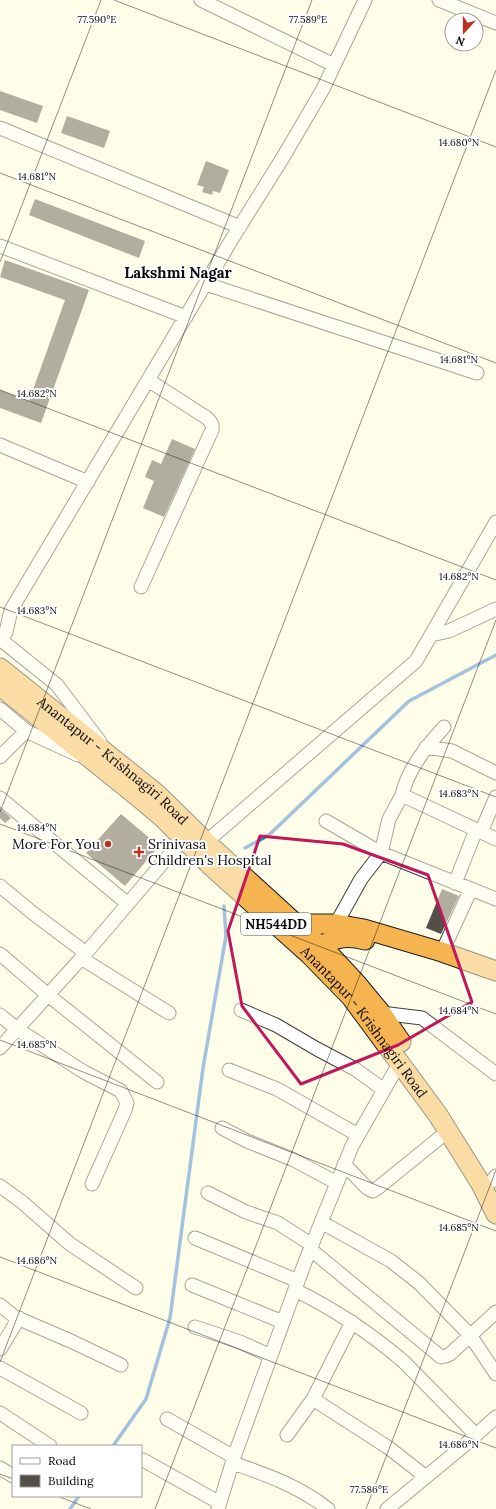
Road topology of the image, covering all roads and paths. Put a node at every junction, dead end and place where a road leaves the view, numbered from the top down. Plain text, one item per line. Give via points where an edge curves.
1 (201, 0) edge
2 (365, 0) edge
3 (439, 0) edge
4 (496, 23) edge
5 (334, 64) junction
6 (0, 128) edge
7 (240, 227) junction
8 (0, 246) edge
9 (206, 284) junction
10 (186, 317) junction
11 (477, 373) dead end
12 (148, 380) junction
13 (0, 445) edge
14 (88, 482) junction
15 (496, 522) edge
16 (141, 587) dead end
17 (496, 609) edge
18 (431, 635) junction
19 (0, 639) edge
20 (0, 668) edge
21 (0, 686) edge
22 (0, 709) edge
23 (444, 727) dead end
24 (26, 730) junction
25 (426, 746) junction
26 (0, 757) edge
27 (106, 761) junction
28 (496, 773) edge
29 (402, 795) junction
30 (496, 797) edge
31 (0, 798) edge
32 (326, 821) dead end
33 (479, 831) junction
34 (184, 839) junction
35 (496, 839) edge
36 (206, 842) junction
37 (381, 853) junction
38 (455, 883) junction
39 (0, 886) edge
40 (471, 889) junction
41 (496, 899) edge
42 (128, 904) junction
43 (276, 924) junction
44 (296, 924) junction
45 (336, 924) junction
46 (315, 951) junction
47 (442, 952) junction
48 (0, 954) edge
49 (84, 955) junction
50 (496, 971) edge
51 (496, 983) edge
52 (48, 995) junction
53 (240, 1010) dead end
54 (169, 1013) dead end
55 (380, 1013) junction
56 (0, 1015) edge
57 (16, 1029) junction
58 (0, 1048) edge
59 (400, 1062) junction
60 (229, 1070) dead end
61 (496, 1074) edge
62 (157, 1082) dead end
63 (384, 1090) junction
64 (222, 1128) dead end
65 (448, 1131) junction
66 (358, 1135) junction
67 (344, 1164) junction
68 (495, 1181) edge
69 (337, 1183) junction
70 (92, 1184) dead end
71 (0, 1186) edge
72 (208, 1193) dead end
73 (496, 1214) edge
74 (321, 1222) junction
75 (195, 1238) dead end
76 (311, 1247) junction
77 (192, 1285) dead end
78 (297, 1286) junction
79 (136, 1288) dead end
80 (0, 1305) edge
81 (496, 1312) edge
82 (19, 1318) junction
83 (283, 1322) junction
84 (352, 1322) junction
85 (195, 1327) dead end
86 (470, 1335) junction
87 (0, 1349) edge
88 (272, 1356) junction
89 (121, 1365) dead end
90 (0, 1368) edge
91 (496, 1374) edge
92 (313, 1400) junction
93 (0, 1413) edge
94 (81, 1413) dead end
95 (496, 1417) edge
96 (167, 1419) dead end
97 (287, 1435) dead end
98 (476, 1435) junction
99 (48, 1445) edge
100 (143, 1460) dead end
101 (233, 1460) junction
102 (0, 1468) edge
103 (12, 1475) edge
104 (426, 1477) junction
105 (219, 1506) edge
106 (328, 1509) edge
107 (388, 1509) edge

1 - 5 street
2 - 5 street
3 - 4 street
5 - 7 street via 323,89
6 - 7 street
7 - 9 street
8 - 10 street
9 - 10 street
9 - 11 street
10 - 12 street
12 - 14 street
12 - 16 street via 207,418 213,426
13 - 14 street
14 - 19 street via 11,610 6,632
15 - 18 street
17 - 18 street via 449,631
18 - 36 street via 416,661
19 - 27 street via 57,685
20 - 27 highway, Anantapur - Krishnagiri Road / NH544DD
21 - 27 highway, Anantapur - Krishnagiri Road / NH544DD
22 - 24 street
23 - 25 street
24 - 26 street
24 - 27 street
25 - 28 street via 452,751
25 - 29 street
27 - 34 highway, Anantapur - Krishnagiri Road / NH544DD via 147,805
27 - 36 highway, Anantapur - Krishnagiri Road / NH544DD via 157,794
29 - 33 street
29 - 37 street via 389,819
30 - 33 street
31 - 42 street
32 - 37 street
33 - 35 street
33 - 38 street
34 - 42 street
34 - 43 highway, Anantapur - Krishnagiri Road / NH544DD
36 - 44 highway, Anantapur - Krishnagiri Road / NH544DD
37 - 38 street
37 - 45 street via 361,879
38 - 40 street
39 - 49 street
40 - 41 street
40 - 47 street
42 - 49 street
43 - 44 highway, NH544DD
43 - 46 highway, Anantapur - Krishnagiri Road / NH544DD
44 - 45 highway, NH544DD
44 - 46 highway, Anantapur - Krishnagiri Road / NH544DD
45 - 47 highway, NH544DD via 372,931
46 - 51 highway, NH544DD via 338,938 358,938 437,961
46 - 55 highway, Anantapur - Krishnagiri Road / NH544DD via 357,984
46 - 59 highway, Anantapur - Krishnagiri Road / NH544DD
47 - 50 highway, NH544DD
48 - 52 street
49 - 52 street
49 - 54 street
52 - 57 street
52 - 62 street
53 - 63 street via 276,1025 355,1069
55 - 61 street via 422,1018
55 - 68 highway, Anantapur - Krishnagiri Road / NH544DD
56 - 57 street
57 - 58 street
57 - 70 street via 84,1072 121,1091 127,1103
59 - 63 street
59 - 65 highway, Anantapur - Krishnagiri Road / NH544DD
60 - 66 street via 277,1089
63 - 66 street
64 - 69 street via 294,1160
65 - 67 street via 373,1191
65 - 73 highway, Anantapur - Krishnagiri Road / NH544DD via 481,1184
66 - 67 street
67 - 69 street
69 - 74 street
71 - 79 street via 70,1244
72 - 76 street via 246,1212 278,1222
74 - 76 street
74 - 86 street via 391,1261 408,1274
75 - 78 street
76 - 78 street
76 - 86 street via 439,1356 446,1356
77 - 83 street
78 - 83 street
78 - 84 street
80 - 82 street
81 - 86 street
82 - 87 street
82 - 89 street
83 - 88 street
84 - 92 street
84 - 98 street via 403,1360
85 - 88 street
86 - 91 street
88 - 101 street
90 - 94 street
92 - 97 street
92 - 104 street via 389,1448
93 - 99 street
95 - 98 street
96 - 101 street
98 - 104 street
100 - 105 street
101 - 105 street
101 - 106 street via 313,1497
102 - 103 street
104 - 107 street

